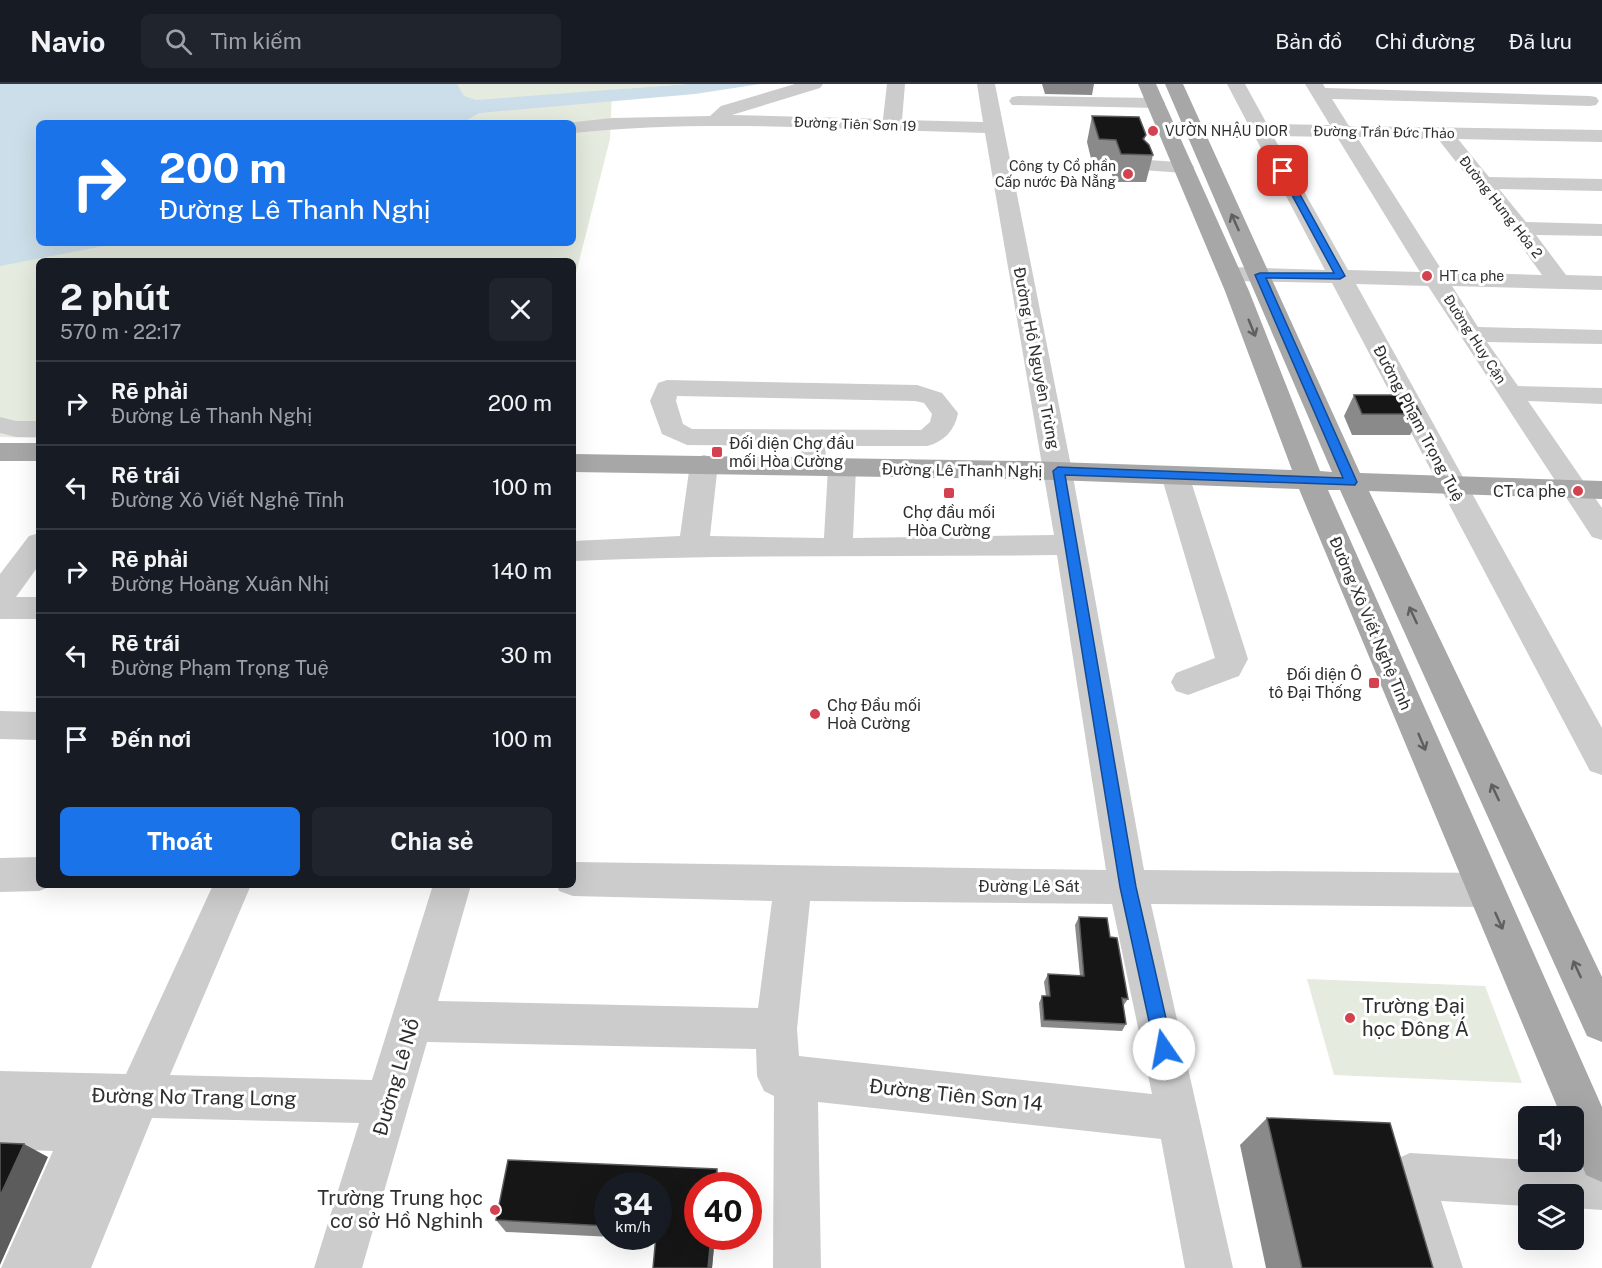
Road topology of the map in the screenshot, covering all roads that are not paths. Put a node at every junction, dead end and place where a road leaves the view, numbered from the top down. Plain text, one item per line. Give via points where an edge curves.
1 (896, 84) edge
2 (986, 84) edge
3 (1108, 84) edge
4 (1148, 84) edge
5 (1174, 84) edge
6 (1236, 84) edge
7 (1573, 84) edge
8 (812, 85) edge
9 (1317, 89) edge
10 (1018, 101) dead end
11 (1114, 102) junction
12 (1156, 103) junction
13 (1596, 107) edge
14 (723, 119) junction
15 (804, 123) junction
16 (892, 125) junction
17 (576, 127) edge
18 (993, 128) junction
19 (1166, 128) junction
20 (1196, 129) junction
21 (1261, 129) junction
22 (1346, 131) junction
23 (1443, 133) junction
24 (1602, 136) edge
25 (1148, 157) edge
26 (1179, 158) junction
27 (1483, 183) junction
28 (1602, 185) edge
29 (1520, 228) junction
30 (1602, 230) edge
31 (1245, 275) junction
32 (1340, 276) junction
33 (1438, 280) junction
34 (1559, 282) junction
35 (1602, 283) edge
36 (1470, 334) junction
37 (1602, 337) edge
38 (1511, 393) junction
39 (1602, 396) edge
40 (0, 425) edge
41 (36, 429) edge
42 (811, 438) junction
43 (0, 452) edge
44 (36, 452) edge
45 (576, 464) edge
46 (704, 464) junction
47 (813, 466) junction
48 (842, 468) junction
49 (1058, 471) junction
50 (1174, 475) junction
51 (1310, 481) junction
52 (1351, 482) junction
53 (1451, 485) junction
54 (1573, 488) junction
55 (1602, 490) edge
56 (1602, 530) edge
57 (1071, 545) junction
58 (694, 546) junction
59 (36, 547) edge
60 (838, 548) junction
61 (576, 551) edge
62 (0, 596) edge
63 (0, 608) edge
64 (36, 608) edge
65 (1188, 682) dead end
66 (0, 725) edge
67 (36, 726) edge
68 (1602, 762) edge
69 (0, 874) edge
70 (36, 874) edge
71 (576, 879) edge
72 (793, 884) junction
73 (1128, 887) junction
74 (231, 888) edge
75 (451, 888) edge
76 (1485, 890) junction
77 (412, 1021) junction
78 (1602, 1022) edge
79 (776, 1029) junction
80 (796, 1077) junction
81 (0, 1093) edge
82 (139, 1096) junction
83 (389, 1101) junction
84 (1593, 1116) edge
85 (1179, 1119) junction
86 (0, 1127) edge
87 (1602, 1159) edge
88 (1602, 1187) edge
89 (25, 1268) edge
90 (67, 1268) edge
91 (338, 1268) edge
92 (797, 1268) edge
93 (1209, 1268) edge
94 (1440, 1268) edge

1 - 16 street
2 - 18 street, Đường Hồ Nguyên Trừng
3 - 11 street
4 - 12 main road, Đường Xô Viết Nghệ Tĩnh
5 - 20 main road, Đường Xô Viết Nghệ Tĩnh
6 - 21 street, Đường Phạm Trọng Tuệ
7 - 13 street
8 - 14 street via 727,110
8 - 15 street
9 - 13 street
9 - 22 street, Đường Huy Cận
10 - 11 street
11 - 12 street
12 - 19 main road, Đường Xô Viết Nghệ Tĩnh
14 - 15 street, Đường Tiên Sơn 19
14 - 17 street, Đường Tiên Sơn 19
15 - 16 street, Đường Tiên Sơn 19
16 - 18 street, Đường Tiên Sơn 19
18 - 49 street, Đường Hồ Nguyên Trừng
19 - 20 street, Đường Trần Đức Thảo
19 - 26 main road, Đường Xô Viết Nghệ Tĩnh
20 - 21 street, Đường Trần Đức Thảo
31 -> 20 main road, Đường Xô Viết Nghệ Tĩnh
21 - 22 street, Đường Trần Đức Thảo
21 - 32 street, Đường Phạm Trọng Tuệ
22 - 23 street, Đường Trần Đức Thảo
22 - 33 street, Đường Huy Cận
23 - 24 street, Đường Trần Đức Thảo
23 - 27 street, Đường Hưng Hóa 2
25 - 26 street
26 - 31 main road, Đường Xô Viết Nghệ Tĩnh
27 - 28 street
27 - 29 street, Đường Hưng Hóa 2
29 - 30 street
29 - 34 street, Đường Hưng Hóa 2
31 - 32 street
31 -> 51 main road, Đường Xô Viết Nghệ Tĩnh via 1274,382
31 - 52 main road, Đường Xô Viết Nghệ Tĩnh
32 - 33 street
32 - 53 street, Đường Phạm Trọng Tuệ
33 - 34 street
33 - 36 street, Đường Huy Cận
34 - 35 street
36 - 37 street
36 - 38 street, Đường Huy Cận
38 - 39 street
38 - 54 street, Đường Huy Cận
40 - 41 street
42 - 42 street via 927,438 943,425 945,413 933,398 917,393 667,388 663,401 671,428 687,437
42 - 47 street
43 - 44 main road
45 - 46 main road, Đường Lê Thanh Nghị
46 - 47 main road, Đường Lê Thanh Nghị
46 - 58 street
47 - 48 main road, Đường Lê Thanh Nghị
48 - 49 main road, Đường Lê Thanh Nghị
48 - 60 street
49 - 50 main road, Đường Lê Thanh Nghị
49 - 57 street, Đường Hồ Nguyên Trừng
50 - 51 main road, Đường Lê Thanh Nghị
50 - 65 street via 1232,659 1227,667
51 - 52 main road, Đường Lê Thanh Nghị
51 -> 76 main road, Đường Xô Viết Nghệ Tĩnh
52 - 53 main road, Đường Lê Thanh Nghị
78 -> 52 main road, Đường Xô Viết Nghệ Tĩnh
53 - 54 main road, Đường Lê Thanh Nghị
53 - 68 street, Đường Phạm Trọng Tuệ
54 - 55 main road, Đường Lê Thanh Nghị
54 - 56 street, Đường Huy Cận
57 - 60 street
57 - 73 street, Đường Hồ Nguyên Trừng
58 - 60 street
58 - 61 street
59 - 62 street
63 - 64 street
66 - 67 street
69 - 70 street
71 - 72 street, Đường Lê Sát
72 - 73 street, Đường Lê Sát
72 - 79 street
73 - 76 street, Đường Lê Sát
73 - 85 street, Đường Hồ Nguyên Trừng
74 - 82 street
75 - 77 street, Đường Lê Nổ
76 -> 84 main road, Đường Xô Viết Nghệ Tĩnh
77 - 79 street
77 - 83 street, Đường Lê Nổ
79 - 80 street via 779,1076
80 - 85 street, Đường Tiên Sơn 14
80 - 92 street
81 - 82 street, Đường Nơ Trang Lơng
82 - 83 street, Đường Nơ Trang Lơng
82 - 90 street
83 - 91 street, Đường Lê Nổ
84 - 87 main road, Đường Xô Viết Nghệ Tĩnh
85 - 93 street, Đường Hồ Nguyên Trừng
86 - 89 street via 86,1129
88 - 94 street via 1410,1176

